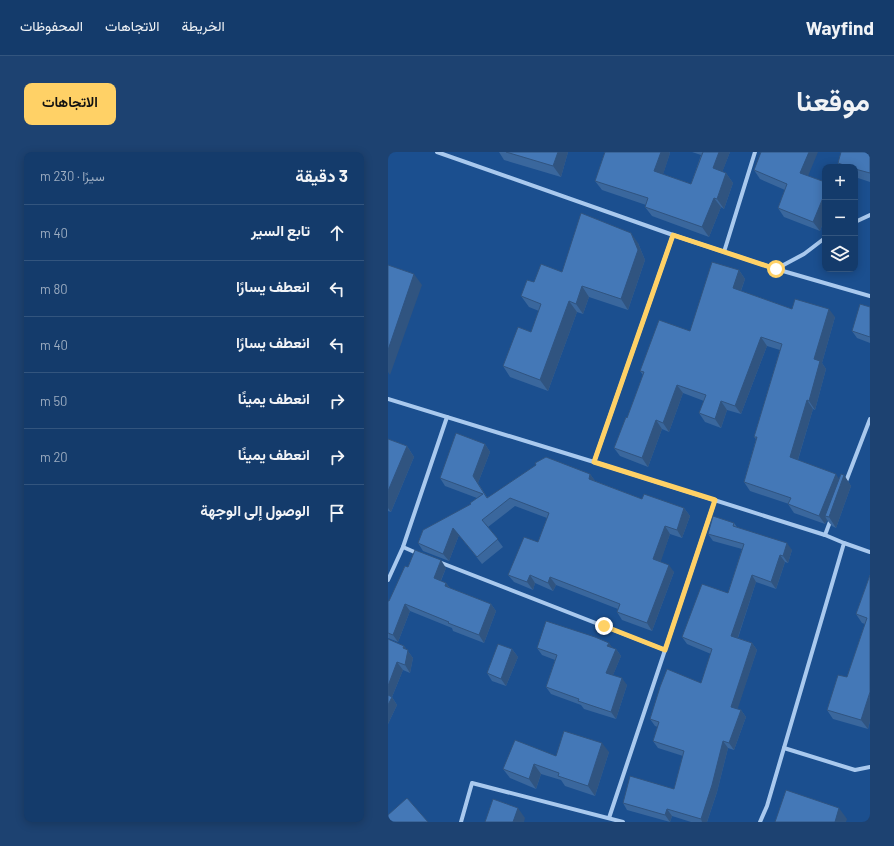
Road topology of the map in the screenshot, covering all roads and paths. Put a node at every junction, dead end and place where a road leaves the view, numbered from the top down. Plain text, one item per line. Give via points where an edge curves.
1 (437, 152) edge
2 (755, 152) edge
3 (870, 215) edge
4 (858, 221) edge
5 (673, 235) junction
6 (822, 240) edge
7 (724, 252) junction
8 (776, 269) junction
9 (870, 296) edge
10 (388, 399) edge
11 (448, 417) junction
12 (870, 419) edge
13 (594, 462) junction
14 (842, 491) edge
15 (715, 500) junction
16 (834, 513) edge
17 (825, 535) junction
18 (844, 543) junction
19 (403, 547) junction
20 (870, 552) edge
21 (425, 556) edge
22 (433, 559) edge
23 (388, 580) edge
24 (665, 650) junction
25 (784, 748) junction
26 (870, 767) edge
27 (609, 818) junction
28 (461, 822) edge
29 (623, 822) edge
30 (760, 822) edge

1 - 5 street
2 - 7 street
3 - 4 street
5 - 7 street
5 - 13 street
6 - 8 street via 804,254
7 - 8 street
8 - 9 street
10 - 11 street
11 - 13 street
11 - 19 street
12 - 14 street
13 - 15 street
15 - 17 street
15 - 24 street
16 - 17 street
17 - 18 street
18 - 20 street
18 - 25 street
19 - 21 street
19 - 23 street
22 - 24 street
24 - 27 street
25 - 26 street via 855,770
25 - 30 street
27 - 28 street via 472,783
27 - 29 street

